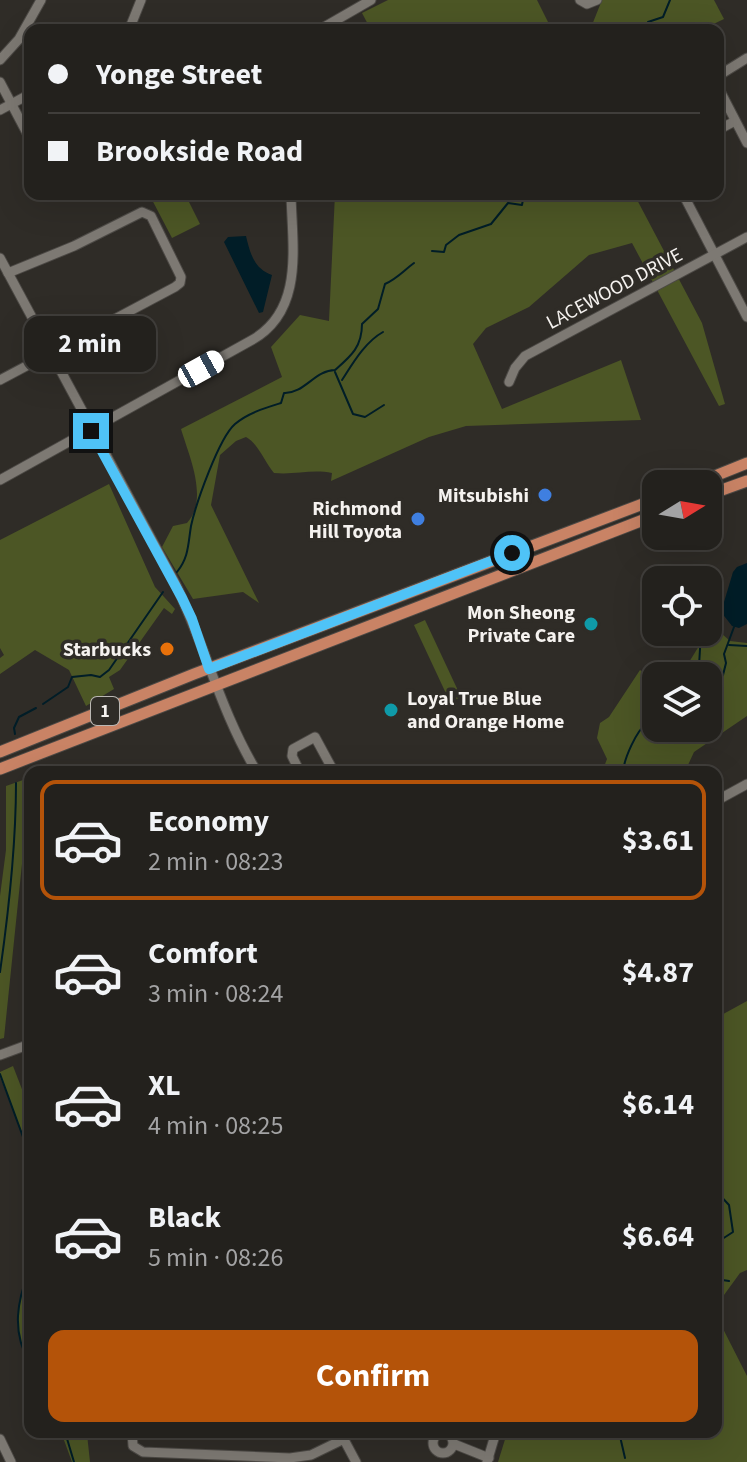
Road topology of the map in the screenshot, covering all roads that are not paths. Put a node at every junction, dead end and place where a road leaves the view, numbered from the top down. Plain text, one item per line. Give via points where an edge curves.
1 (41, 0) edge
2 (141, 0) edge
3 (371, 0) edge
4 (580, 0) edge
5 (597, 0) edge
6 (27, 24) edge
7 (131, 24) edge
8 (329, 24) edge
9 (24, 30) edge
10 (747, 58) edge
11 (0, 60) edge
12 (724, 72) edge
13 (0, 82) edge
14 (24, 97) edge
15 (724, 99) edge
16 (12, 104) junction
17 (0, 110) edge
18 (735, 121) junction
19 (24, 127) edge
20 (724, 127) edge
21 (747, 143) edge
22 (291, 200) edge
23 (686, 200) edge
24 (747, 237) edge
25 (714, 254) junction
26 (0, 258) edge
27 (8, 273) junction
28 (747, 317) edge
29 (50, 352) junction
30 (0, 380) edge
31 (509, 382) dead end
32 (91, 431) junction
33 (747, 463) edge
34 (722, 473) edge
35 (0, 480) edge
36 (747, 481) edge
37 (722, 490) edge
38 (642, 504) edge
39 (642, 520) edge
40 (209, 669) junction
41 (216, 687) junction
42 (0, 752) edge
43 (254, 766) edge
44 (297, 766) edge
45 (331, 766) edge
46 (0, 769) edge
47 (747, 784) edge
48 (722, 798) edge
49 (24, 1046) edge
50 (0, 1055) edge
51 (132, 1438) edge
52 (339, 1438) edge
53 (343, 1438) edge
54 (494, 1438) edge
55 (0, 1439) edge
56 (454, 1444) dead end
57 (488, 1460) edge
58 (11, 1462) edge
59 (356, 1462) edge

1 - 6 street
2 - 7 street
3 - 8 street
4 - 5 street
9 - 11 street
10 - 12 street
13 - 16 street
14 - 16 street
15 - 18 street
16 - 17 street
16 - 19 street
18 - 20 street
18 - 21 street
22 - 32 street via 292,283 273,323 259,336
23 - 25 street
24 - 25 street, LACEWOOD DRIVE
25 - 28 street
25 - 31 street, LACEWOOD DRIVE via 525,356
26 - 27 street
27 - 29 street
27 - 29 street via 138,213 151,216 180,283
29 - 30 street
29 - 32 street
32 - 35 street
32 - 40 street via 175,583
33 - 34 main road
36 - 37 main road
38 - 40 main road, 1
39 - 41 main road, 1
40 - 41 street
40 - 42 main road, 1
41 - 43 street
41 - 46 main road, 1
44 - 45 street via 293,749 315,737
47 - 48 street
49 - 50 street
51 - 52 street via 133,1446 143,1452 290,1458 311,1455
53 - 59 street
54 - 57 street
55 - 58 street
56 - 57 street

